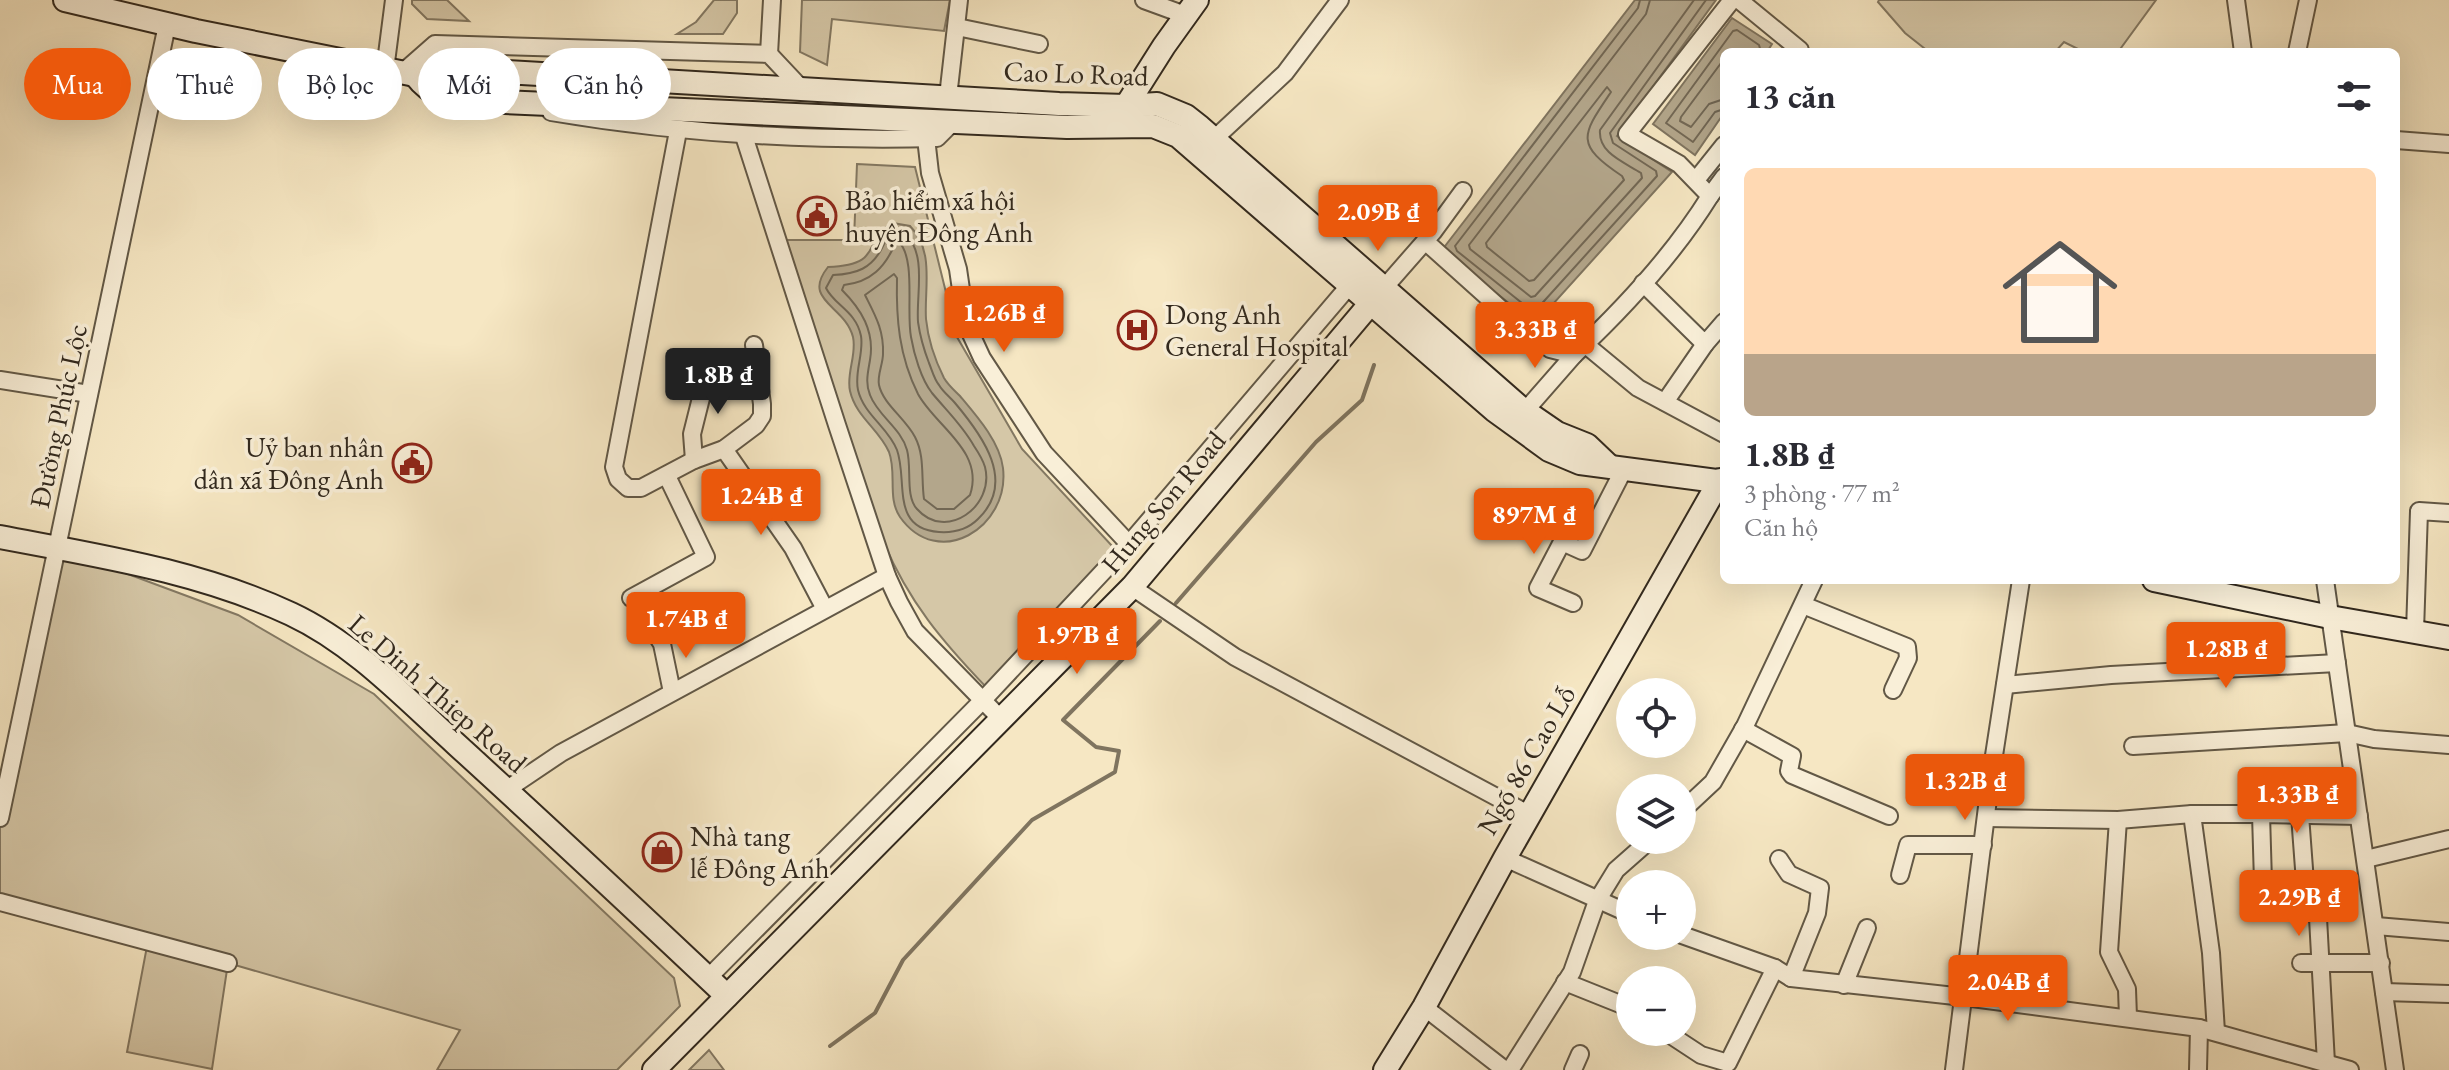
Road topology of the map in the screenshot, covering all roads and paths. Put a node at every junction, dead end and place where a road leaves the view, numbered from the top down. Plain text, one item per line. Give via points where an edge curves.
1 (394, 0) edge
2 (772, 0) edge
3 (959, 0) edge
4 (1144, 0) edge
5 (1340, 0) edge
6 (1732, 0) edge
7 (1739, 0) edge
8 (2236, 0) edge
9 (2308, 0) edge
10 (78, 1) edge
11 (1191, 8) edge
12 (167, 25) junction
13 (957, 27) junction
14 (1039, 44) dead end
15 (279, 48) edge
16 (399, 48) edge
17 (1798, 48) edge
18 (2242, 48) edge
19 (2298, 48) edge
20 (769, 54) junction
21 (402, 72) edge
22 (402, 73) edge
23 (801, 88) junction
24 (948, 97) junction
25 (520, 104) edge
26 (520, 107) edge
27 (1124, 116) junction
28 (955, 120) junction
29 (820, 127) junction
30 (678, 131) junction
31 (744, 136) junction
32 (926, 138) junction
33 (1213, 140) junction
34 (2400, 140) edge
35 (2449, 144) edge
36 (1720, 150) edge
37 (1696, 180) junction
38 (1720, 182) edge
39 (1463, 191) dead end
40 (1710, 196) junction
41 (1425, 241) junction
42 (1643, 283) junction
43 (1349, 286) junction
44 (1377, 296) junction
45 (1720, 327) edge
46 (1705, 344) junction
47 (754, 345) dead end
48 (1580, 350) junction
49 (708, 370) dead end
50 (0, 380) edge
51 (89, 394) junction
52 (1665, 402) junction
53 (1525, 411) junction
54 (1720, 432) edge
55 (724, 449) junction
56 (694, 460) junction
57 (1616, 467) junction
58 (667, 476) junction
59 (1720, 479) edge
60 (1720, 484) edge
61 (2449, 513) edge
62 (0, 537) edge
63 (1129, 544) junction
64 (58, 548) junction
65 (887, 576) junction
66 (1812, 584) edge
67 (2020, 584) edge
68 (2192, 584) edge
69 (2326, 584) edge
70 (1132, 587) junction
71 (2231, 588) edge
72 (631, 598) dead end
73 (1573, 603) dead end
74 (1803, 605) junction
75 (825, 609) junction
76 (2330, 617) junction
77 (689, 622) dead end
78 (2415, 631) junction
79 (2449, 638) edge
80 (2337, 663) junction
81 (2005, 685) junction
82 (1893, 690) dead end
83 (672, 692) junction
84 (983, 700) junction
85 (1002, 720) junction
86 (1743, 729) junction
87 (2347, 733) junction
88 (2449, 745) edge
89 (2133, 746) dead end
90 (3, 787) edge
91 (506, 790) junction
92 (1696, 798) edge
93 (2192, 814) junction
94 (2261, 814) junction
95 (1530, 815) junction
96 (2300, 815) junction
97 (1889, 816) dead end
98 (2359, 816) junction
99 (0, 818) edge
100 (1986, 818) junction
101 (2118, 820) junction
102 (2449, 839) edge
103 (1983, 845) junction
104 (1634, 854) edge
105 (1505, 858) junction
106 (1779, 859) dead end
107 (2366, 859) junction
108 (1900, 875) dead end
109 (2263, 882) dead end
110 (1597, 901) junction
111 (0, 902) edge
112 (1616, 908) edge
113 (2376, 926) junction
114 (1867, 928) dead end
115 (2449, 932) edge
116 (1696, 940) edge
117 (228, 963) dead end
118 (2301, 963) dead end
119 (2381, 963) junction
120 (2320, 964) junction
121 (1775, 968) junction
122 (708, 978) junction
123 (1791, 978) junction
124 (1565, 982) junction
125 (1844, 985) junction
126 (2384, 992) junction
127 (2449, 994) edge
128 (727, 996) junction
129 (1964, 997) junction
130 (1616, 1002) edge
131 (1424, 1007) junction
132 (2128, 1017) junction
133 (2208, 1030) junction
134 (1687, 1046) edge
135 (1580, 1054) dead end
136 (2326, 1063) junction
137 (654, 1070) edge
138 (1385, 1070) edge
139 (1508, 1070) edge
140 (1573, 1070) edge
141 (1954, 1070) edge
142 (2198, 1070) edge
143 (2350, 1070) edge
144 (2395, 1070) edge

1 - 16 street
2 - 20 street
3 - 13 street
4 - 11 street
5 - 33 street via 1285,73
6 - 37 street via 1627,134
7 - 17 street
8 - 18 street
9 - 19 street
10 - 12 main road, Cao Lo Road
11 - 27 main road
12 - 15 main road, Cao Lo Road
12 - 51 street, Đường Phúc Lộc
13 - 14 street
13 - 24 street
20 - 21 street via 435,44
20 - 23 street
22 - 23 main road, Cao Lo Road via 454,69
23 - 24 main road, Cao Lo Road
24 - 27 main road, Cao Lo Road
25 - 29 main road, Cao Lo Road
26 - 30 street
27 - 28 main road, Cao Lo Road via 1067,127
27 - 33 main road, Cao Lo Road via 1157,104 1186,116
27 - 43 main road, Cao Lo Road via 1178,136
28 - 29 main road, Cao Lo Road
28 - 32 street via 937,138
29 - 31 street
29 - 32 street
30 - 31 street
30 - 58 street via 614,467 628,488
31 - 65 street
32 - 63 street via 964,310 982,358 1044,453
33 - 44 main road, Cao Lo Road
34 - 35 street
36 - 37 street
37 - 40 street
38 - 40 street
39 - 41 street
40 - 42 street
41 - 44 street
41 - 48 street via 1550,349
42 - 46 street
42 - 48 street
43 - 44 main road, Cao Lo Road
43 - 63 street
44 - 53 main road, Cao Lo Road
44 - 57 main road, Cao Lo Road via 1521,431 1580,463
44 - 70 main road, Hung Son Road
45 - 46 street
46 - 52 street
47 - 55 street via 762,416
48 - 52 street
48 - 53 street
49 - 56 street via 692,434
50 - 51 street
51 - 64 street, Đường Phúc Lộc
52 - 54 street
53 - 57 main road, Cao Lo Road
55 - 56 street
55 - 75 street via 793,548
56 - 58 street
57 - 59 main road, Cao Lo Road
57 - 73 street via 1582,551 1562,542 1538,588
58 - 72 street via 706,557
60 - 95 main road, Ngõ 86 Cao Lỗ
61 - 78 street via 2419,511
62 - 64 main road, Le Dinh Thiep Road
63 - 84 street
64 - 90 street, Đường Phúc Lộc
64 - 91 main road, Le Dinh Thiep Road via 182,573 294,616 338,642
65 - 75 street
65 - 84 street via 915,631
66 - 74 street
67 - 81 street
68 - 71 main road
69 - 76 street
70 - 85 main road, Hung Son Road
70 - 95 street via 1235,657
71 - 76 main road
74 - 82 street via 1907,647 1908,658
74 - 86 street
75 - 83 street
76 - 78 main road
76 - 80 street
77 - 83 street via 655,633
78 - 79 main road
80 - 81 street
80 - 87 street
81 - 100 street
83 - 91 street
84 - 85 street
84 - 122 street
85 - 128 main road, Hung Son Road
86 - 92 street via 1713,782
86 - 97 street via 1792,756 1792,775
87 - 88 street
87 - 89 street
87 - 98 street
90 - 99 street, Đường Phúc Lộc
91 - 122 main road, Le Dinh Thiep Road
93 - 94 street
93 - 101 street
93 - 133 street via 2211,953
94 - 96 street
94 - 109 street
95 - 105 main road, Ngõ 86 Cao Lỗ
96 - 98 street
96 - 120 street via 2307,909 2318,918
98 - 107 street
100 - 101 street
100 - 103 street
101 - 132 street via 2109,952 2127,989
102 - 107 street
103 - 108 street via 1908,845
103 - 129 street
104 - 110 street via 1616,870
105 - 110 street
105 - 131 main road, Ngõ 86 Cao Lỗ
106 - 123 street via 1789,874 1820,888 1817,913
107 - 113 street
110 - 112 street
110 - 124 street
111 - 117 street
113 - 115 street
113 - 119 street
114 - 125 street
116 - 121 street
118 - 120 street
119 - 120 street
119 - 126 street
120 - 136 street
121 - 123 street
121 - 134 street via 1728,1063
122 - 128 main road, Le Dinh Thiep Road
123 - 125 street
124 - 130 street
124 - 139 street
125 - 129 street
126 - 127 street
126 - 144 street
128 - 137 main road, Hung Son Road
129 - 132 street
129 - 141 street
131 - 138 main road, Ngõ 86 Cao Lỗ
131 - 139 street
132 - 133 street
133 - 136 street
133 - 142 street
135 - 140 street
136 - 143 street

